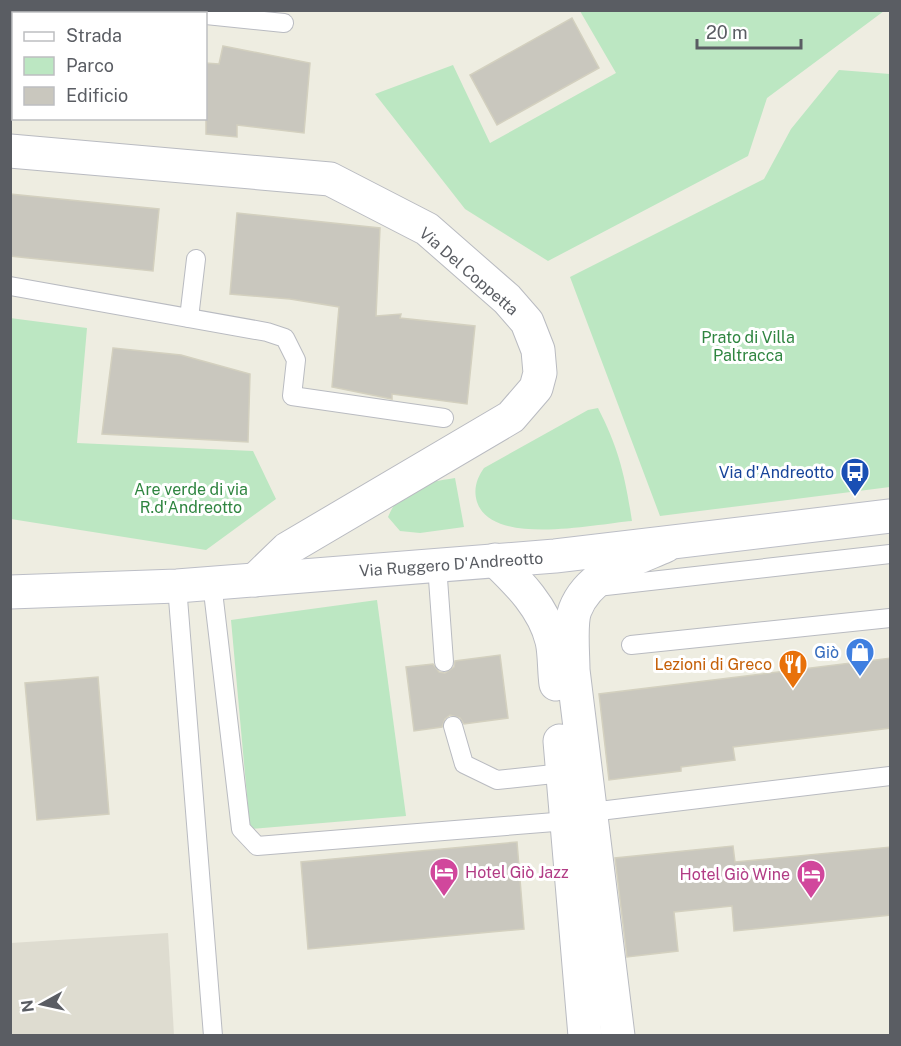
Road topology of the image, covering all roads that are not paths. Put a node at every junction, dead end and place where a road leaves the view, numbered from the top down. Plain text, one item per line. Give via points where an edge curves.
1 (157, 10) edge
2 (172, 12) edge
3 (207, 15) edge
4 (284, 23) dead end
5 (10, 152) edge
6 (196, 259) dead end
7 (10, 286) edge
8 (189, 318) junction
9 (444, 418) dead end
10 (891, 516) edge
11 (674, 542) junction
12 (891, 554) edge
13 (495, 560) junction
14 (437, 565) junction
15 (255, 580) junction
16 (212, 584) junction
17 (177, 586) junction
18 (590, 587) junction
19 (10, 592) edge
20 (891, 618) edge
21 (631, 645) dead end
22 (444, 662) dead end
23 (453, 726) dead end
24 (563, 773) junction
25 (891, 776) edge
26 (579, 817) junction
27 (213, 1035) edge
28 (585, 1035) edge
29 (618, 1035) edge

1 - 2 lane
3 - 4 lane
5 - 15 street, Via Del Coppetta via 330,179 427,230 507,299 527,322 538,351 540,373 536,388 511,417 287,549
6 - 8 lane
7 - 8 lane
8 - 9 lane via 285,338 296,360 292,396
10 - 11 street, Via Ruggero D'Andreotto
11 - 13 street, Via Ruggero D'Andreotto
11 - 18 street via 612,570
12 - 18 lane
13 - 14 street, Via Ruggero D'Andreotto
13 - 24 street via 524,588 541,613 552,641
14 - 15 street, Via Ruggero D'Andreotto
14 - 22 lane
15 - 16 street, Via Ruggero D'Andreotto
16 - 17 street, Via Ruggero D'Andreotto
16 - 26 lane via 241,829 257,846
17 - 19 street, Via Ruggero D'Andreotto
17 - 27 lane
18 - 26 street via 575,610 573,670
20 - 21 lane
23 - 24 lane via 464,764 497,780
24 - 26 street
25 - 26 lane
26 - 28 street
26 - 29 street

